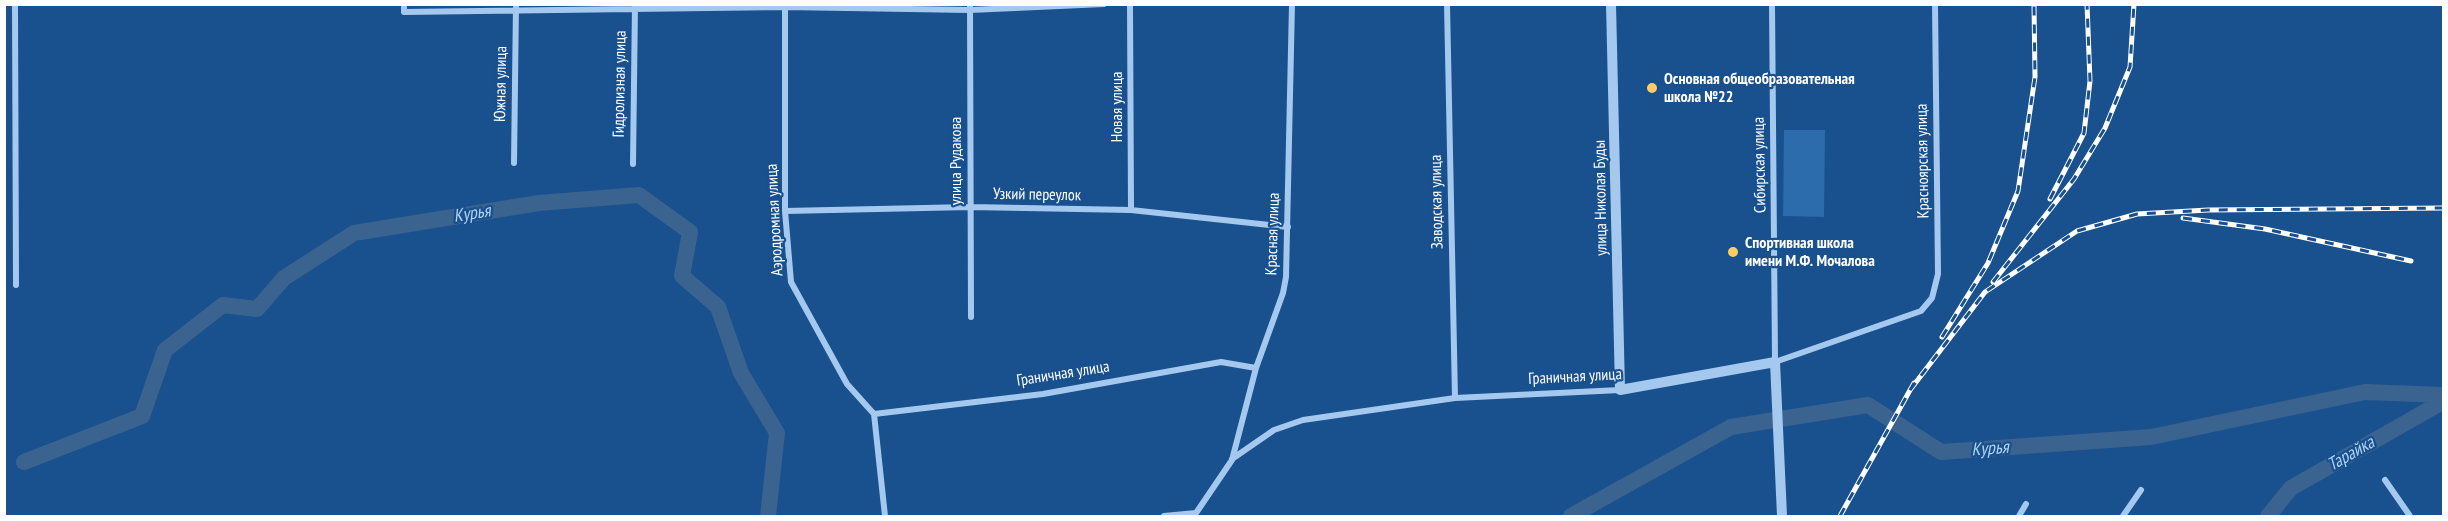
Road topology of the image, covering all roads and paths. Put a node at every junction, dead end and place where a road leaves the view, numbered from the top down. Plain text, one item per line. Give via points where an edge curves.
1 (15, 4) edge
2 (1104, 4) edge
3 (1130, 4) edge
4 (1292, 4) edge
5 (1446, 4) edge
6 (1611, 4) edge
7 (1772, 4) edge
8 (1935, 4) edge
9 (785, 6) edge
10 (516, 7) edge
11 (635, 7) edge
12 (970, 7) edge
13 (404, 8) edge
14 (514, 163) dead end
15 (633, 164) dead end
16 (970, 207) junction
17 (1131, 210) junction
18 (785, 212) junction
19 (1288, 227) junction
20 (16, 285) dead end
21 (1921, 311) joint
22 (971, 317) dead end
23 (1775, 362) junction
24 (1256, 368) junction
25 (1620, 390) junction
26 (1455, 398) junction
27 (874, 414) junction
28 (1232, 460) junction
29 (2385, 480) dead end
30 (2141, 490) dead end
31 (2026, 504) dead end
32 (1195, 514) edge
33 (885, 516) edge
34 (1164, 516) edge
35 (1782, 516) edge
36 (2019, 516) edge
37 (2122, 516) edge
38 (2410, 516) edge

1 - 20 street
2 - 12 street
3 - 17 street, Новая улица
4 - 19 street, Красная улица
5 - 26 street, Заводская улица
6 - 25 street, улица Николая Буды
7 - 23 street, Сибирская улица
8 - 21 street, Красноярская улица via 1938,274 1932,298
9 - 11 street
9 - 12 street
9 - 18 street, Аэродромная улица
10 - 11 street
10 - 13 street
10 - 14 street, Южная улица
11 - 15 street, Гидролизная улица
12 - 16 street, улица Рудакова
16 - 17 street, Узкий переулок
16 - 18 street, Узкий переулок
16 - 22 street, улица Рудакова
17 - 19 street, Узкий переулок
18 - 27 street, Аэродромная улица via 791,282 847,384
19 - 24 street, Красная улица via 1283,292
21 - 23 street, Граничная улица
23 - 25 street, Граничная улица
23 - 35 street
24 - 27 street, Граничная улица via 1221,362 1043,394
24 - 28 street, Красная улица
25 - 26 street, Граничная улица
26 - 28 street, Граничная улица via 1288,424
27 - 33 street
28 - 32 street, Красная улица
29 - 38 street
30 - 37 street
31 - 36 street
32 - 34 street

